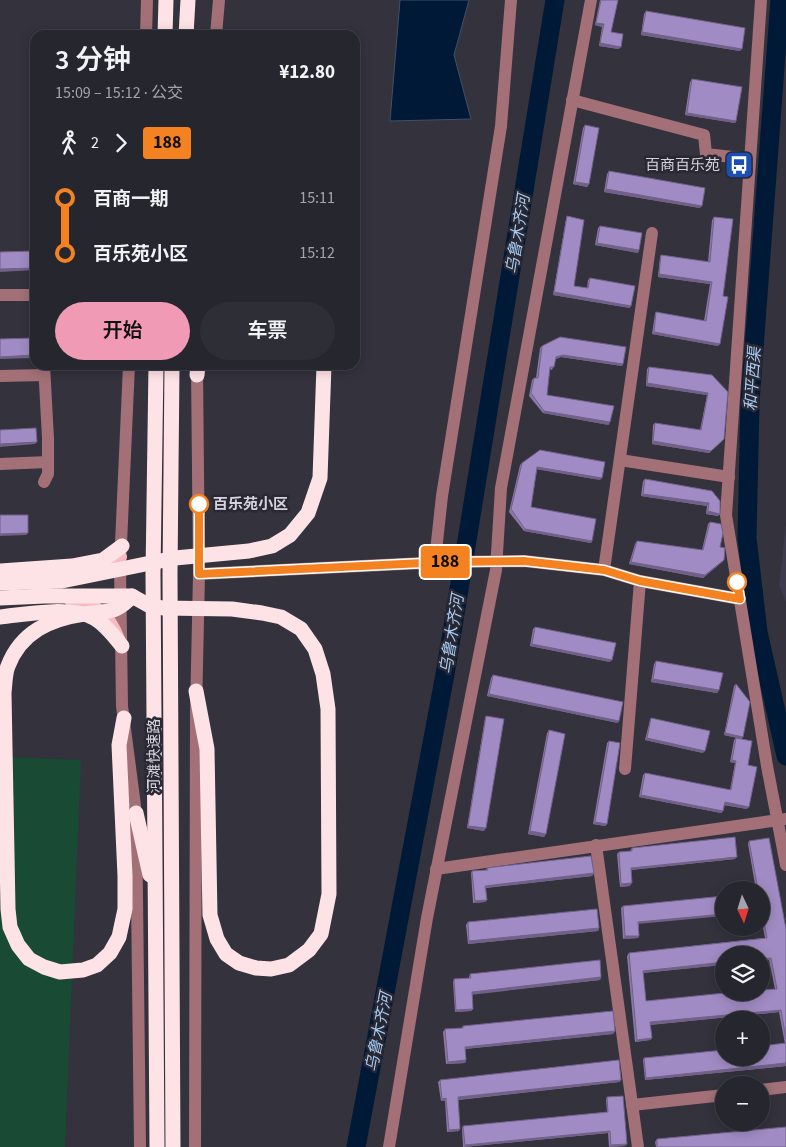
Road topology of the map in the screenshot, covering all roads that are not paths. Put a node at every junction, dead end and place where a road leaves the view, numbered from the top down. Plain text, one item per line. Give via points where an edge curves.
1 (147, 0) edge
2 (166, 0) edge
3 (188, 0) edge
4 (219, 0) edge
5 (511, 0) edge
6 (591, 0) edge
7 (761, 0) edge
8 (146, 30) edge
9 (165, 30) edge
10 (186, 30) edge
11 (216, 30) edge
12 (572, 100) junction
13 (750, 159) junction
14 (652, 233) dead end
15 (0, 295) edge
16 (30, 295) edge
17 (44, 370) edge
18 (129, 370) edge
19 (156, 370) edge
20 (172, 370) edge
21 (197, 370) edge
22 (324, 370) edge
23 (0, 376) edge
24 (620, 460) junction
25 (48, 462) junction
26 (0, 464) edge
27 (729, 477) junction
28 (44, 482) dead end
29 (436, 551) dead end
30 (121, 552) junction
31 (491, 561) junction
32 (604, 570) junction
33 (199, 574) junction
34 (2, 575) edge
35 (640, 581) junction
36 (132, 596) junction
37 (0, 598) edge
38 (740, 599) junction
39 (0, 603) edge
40 (0, 617) edge
41 (122, 646) junction
42 (196, 691) junction
43 (124, 718) junction
44 (625, 769) dead end
45 (136, 813) junction
46 (780, 820) edge
47 (596, 845) junction
48 (786, 865) edge
49 (436, 869) junction
50 (156, 900) junction
51 (786, 1087) edge
52 (770, 1089) edge
53 (715, 1095) edge
54 (632, 1105) junction
55 (140, 1147) edge
56 (157, 1147) edge
57 (173, 1147) edge
58 (195, 1147) edge
59 (389, 1147) edge
60 (638, 1147) edge

1 - 8 street
2 - 9 highway
3 - 10 highway
4 - 11 street
5 - 29 street via 501,126
6 - 12 street
7 - 13 street
12 - 13 street via 704,135 706,154
12 - 31 street
13 - 27 street
14 - 24 street
15 - 16 street
17 - 23 street
17 - 25 street
18 - 30 street
19 - 50 highway, 河滩快速路 via 153,574
20 - 57 highway, 河滩快速路
21 - 33 street
22 - 34 highway via 320,478 308,513 290,535 272,546 249,551 175,558 62,581
24 - 27 street
24 - 32 street
25 - 26 street
25 - 28 street
27 - 38 street via 726,515
30 - 34 highway via 103,560 72,566
30 - 41 street
31 - 32 street via 524,561
31 - 33 street
31 - 49 street via 496,570
32 - 35 street
33 - 42 street
35 - 38 street
35 - 44 street
36 - 37 highway
36 - 42 highway via 148,605 163,608 232,609 281,617 301,629 315,649 324,674 328,709 329,894 320,934 309,950 289,965 271,969 239,963 226,954 217,939 210,915 207,749
36 - 43 highway via 124,606 111,611 66,617 37,628 22,643 8,666 4,692 10,927 29,959 60,972 97,965 110,954 119,938 125,876 119,746
38 - 46 street
39 - 41 main road via 65,599 85,603 98,608 112,621
40 - 41 highway via 72,612 94,618
41 - 43 street
42 - 58 street
43 - 45 street
45 - 50 highway
45 - 55 street
46 - 47 street
46 - 48 street
47 - 49 street
47 - 54 street
49 - 59 street
50 - 56 highway, 河滩快速路
51 - 52 street
53 - 54 street
54 - 60 street

